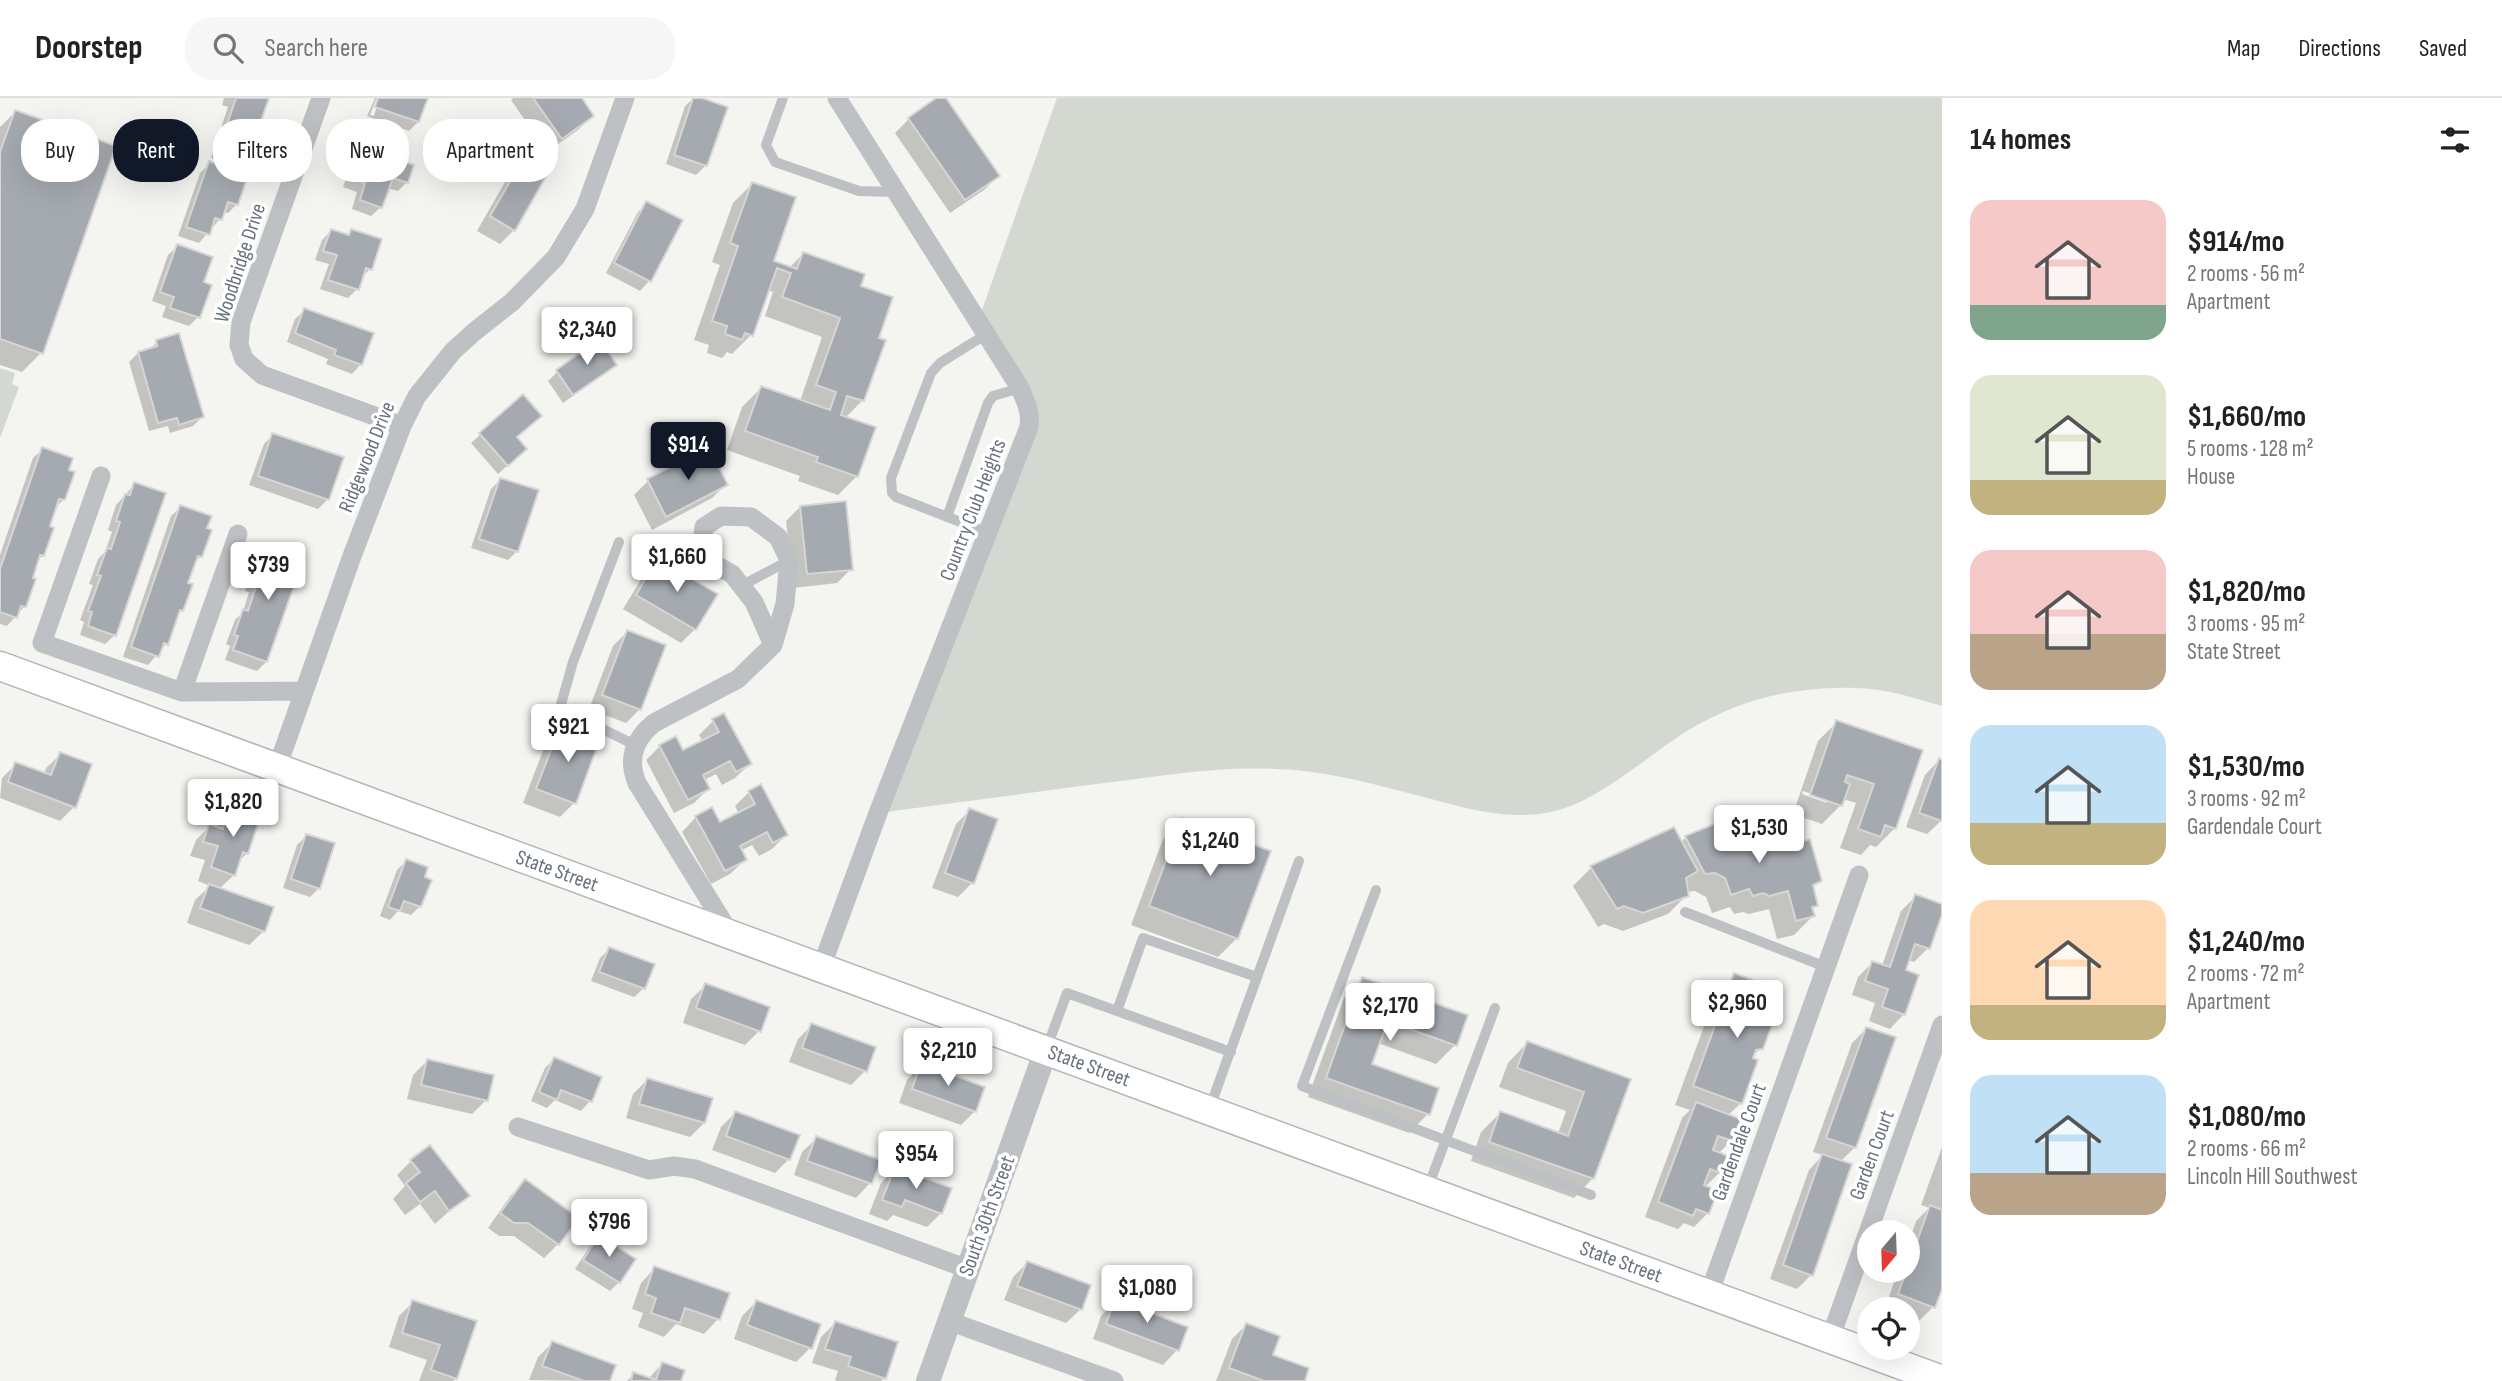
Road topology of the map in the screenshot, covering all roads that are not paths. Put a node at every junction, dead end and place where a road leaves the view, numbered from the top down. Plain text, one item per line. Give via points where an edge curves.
1 (321, 98) edge
2 (625, 98) edge
3 (783, 98) edge
4 (837, 98) edge
5 (894, 192) junction
6 (985, 335) junction
7 (1020, 388) junction
8 (402, 426) junction
9 (101, 476) dead end
10 (947, 517) junction
11 (989, 533) junction
12 (238, 534) dead end
13 (619, 542) dead end
14 (789, 560) junction
15 (741, 586) junction
16 (773, 645) junction
17 (0, 666) edge
18 (303, 691) junction
19 (182, 692) junction
20 (635, 745) junction
21 (277, 768) junction
22 (1299, 861) dead end
23 (1859, 875) dead end
24 (1376, 890) dead end
25 (1685, 912) dead end
26 (731, 935) junction
27 (1826, 967) junction
28 (821, 968) junction
29 (1257, 977) junction
30 (1495, 1008) dead end
31 (1117, 1011) junction
32 (1942, 1026) edge
33 (1046, 1050) junction
34 (1231, 1052) junction
35 (1209, 1110) junction
36 (518, 1127) dead end
37 (1445, 1140) junction
38 (1426, 1190) junction
39 (1591, 1195) dead end
40 (968, 1269) junction
41 (1709, 1294) junction
42 (949, 1321) junction
43 (1830, 1339) junction
44 (1942, 1380) edge
45 (928, 1381) edge
46 (1114, 1381) edge

1 - 8 street, Woodbridge Drive via 240,322 239,345 244,359 262,376
2 - 8 street, Ridgewood Drive via 585,209 556,257 512,302 453,351 417,396
3 - 5 lane via 766,145 775,162 859,191
4 - 5 street, Country Club Heights
5 - 6 street, Country Club Heights
6 - 7 street, Country Club Heights
6 - 10 lane via 930,373 891,478 896,497
7 - 10 lane via 993,396 988,403
7 - 11 street, Country Club Heights via 1029,408 1029,427
8 - 18 street, Ridgewood Drive
9 - 19 street via 42,643
10 - 11 lane
11 - 28 street, Country Club Heights
12 - 19 street
13 - 20 lane via 560,708
14 - 15 lane
14 - 15 street via 778,537 751,517 721,516 704,527 700,556 732,574
14 - 16 street via 785,604
15 - 16 street via 754,602
16 - 20 street via 738,679 654,723
17 - 21 main road, State Street
18 - 19 street
18 - 21 street, Ridgewood Drive
20 - 26 street via 632,761 637,783
21 - 26 main road, State Street
22 - 29 lane
23 - 27 street, Gardendale Court
24 - 37 lane via 1303,1086
25 - 27 lane
26 - 28 main road, State Street
27 - 41 street, Gardendale Court
28 - 33 main road, State Street
29 - 31 lane via 1143,937
29 - 34 lane
30 - 37 lane
31 - 33 lane via 1067,993
31 - 34 lane
32 - 43 street, Garden Court
33 - 35 main road, State Street
33 - 40 street, South 30th Street
34 - 35 lane
35 - 38 main road, State Street
36 - 40 street via 649,1170 695,1169
37 - 38 lane
37 - 39 lane
38 - 41 main road, State Street
40 - 42 street, South 30th Street
41 - 43 main road, State Street
42 - 45 street, South 30th Street
42 - 46 street
43 - 44 main road, State Street

